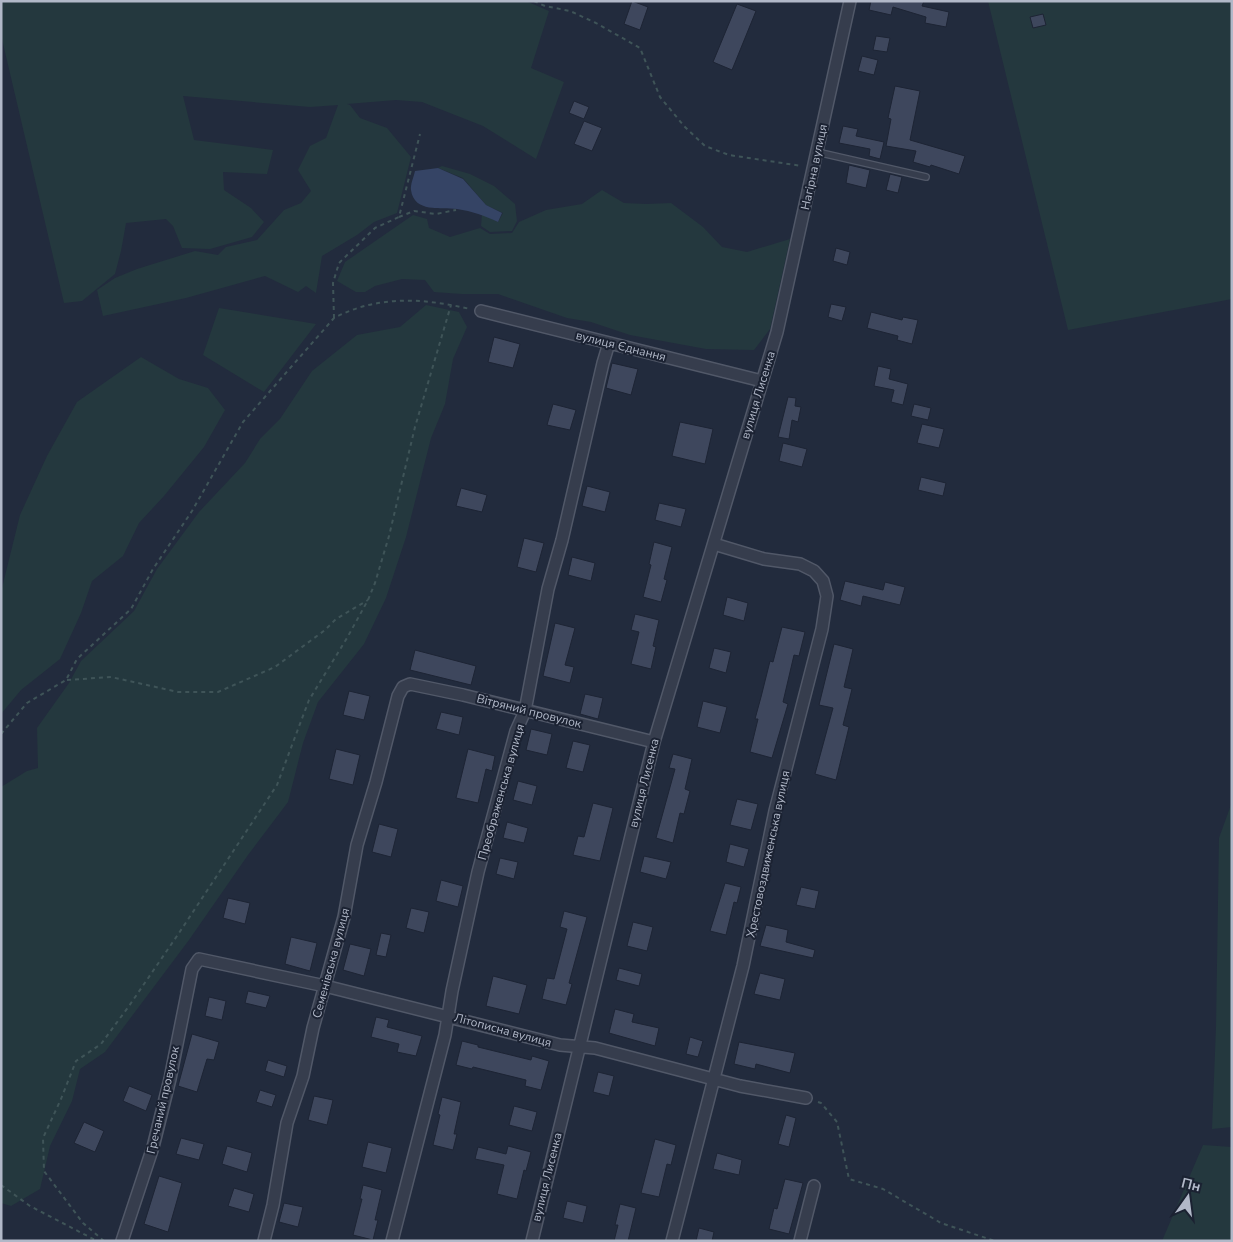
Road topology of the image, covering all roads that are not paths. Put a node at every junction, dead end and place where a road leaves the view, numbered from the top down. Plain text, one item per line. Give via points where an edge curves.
1 (850, 1) edge
2 (817, 152) junction
3 (926, 177) dead end
4 (481, 311) road end
5 (777, 332) joint
6 (609, 343) junction
7 (762, 381) junction
8 (714, 544) junction
9 (403, 687) joint
10 (525, 711) junction
11 (654, 742) junction
12 (200, 959) joint
13 (325, 986) junction
14 (449, 1016) junction
15 (579, 1046) junction
16 (715, 1080) junction
17 (806, 1098) road end
18 (814, 1186) dead end
19 (122, 1241) edge
20 (264, 1241) edge
21 (392, 1241) edge
22 (532, 1241) edge
23 (672, 1241) edge
24 (800, 1241) edge

1 - 2 street, Нагірна вулиця
2 - 3 lane
2 - 5 street, Нагірна вулиця
4 - 6 street, вулиця Єднання
5 - 7 street, вулиця Лисенка
6 - 7 street, вулиця Єднання
6 - 10 street, Преображенська вулиця via 548,589
7 - 8 street, вулиця Лисенка
8 - 11 street, вулиця Лисенка
8 - 16 street, Хрестовоздвиженська вулиця via 764,559 800,564 814,571 823,581 826,596 822,629 776,811
9 - 10 street, Вітряний провулок via 410,684
9 - 13 street, Семенівська вулиця via 357,845 344,917
10 - 11 street, Вітряний провулок
10 - 14 street, Преображенська вулиця via 516,731 478,872
11 - 15 street, вулиця Лисенка
12 - 13 street, Літописна вулиця
12 - 19 street, Гречаний провулок via 192,969 153,1147
13 - 14 street, Літописна вулиця
13 - 20 street, Семенівська вулиця via 303,1076 287,1123
14 - 15 street, Літописна вулиця via 560,1045
14 - 21 street, Преображенська вулиця
15 - 16 street, Літописна вулиця
15 - 22 street, вулиця Лисенка
16 - 17 street, Літописна вулиця
16 - 23 street, Хрестовоздвиженська вулиця
18 - 24 street

